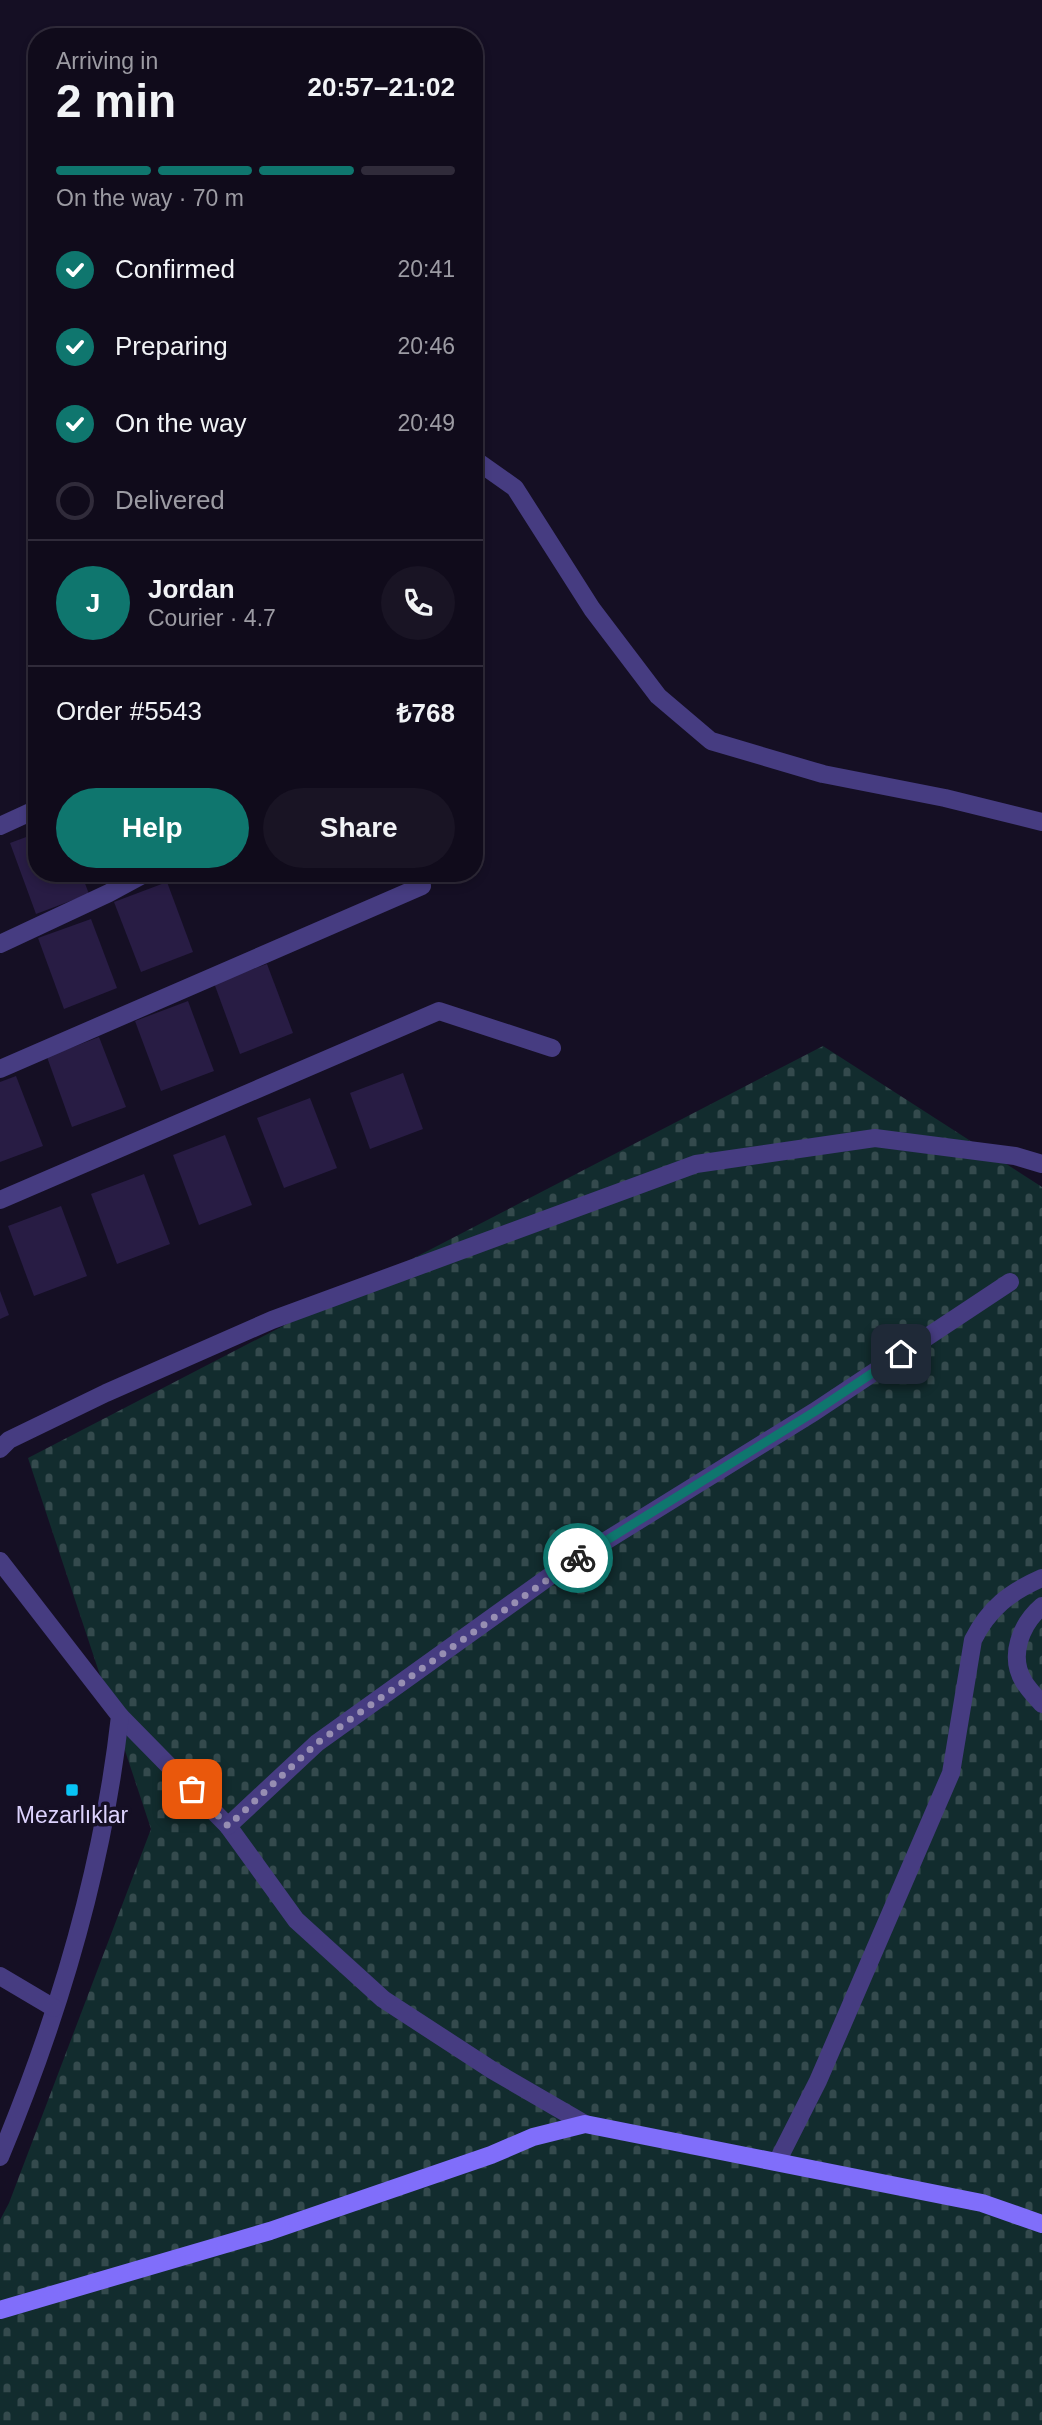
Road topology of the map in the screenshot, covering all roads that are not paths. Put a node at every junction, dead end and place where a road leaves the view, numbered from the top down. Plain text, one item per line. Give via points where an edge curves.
1 (483, 465) edge
2 (28, 813) edge
3 (1042, 822) edge
4 (0, 826) edge
5 (129, 882) edge
6 (422, 886) dead end
7 (0, 944) edge
8 (552, 1048) dead end
9 (0, 1069) edge
10 (1042, 1164) edge
11 (0, 1200) edge
12 (1010, 1282) dead end
13 (0, 1449) edge
14 (0, 1561) edge
15 (1042, 1578) edge
16 (1042, 1606) edge
17 (1042, 1704) edge
18 (120, 1716) junction
19 (228, 1826) junction
20 (0, 1976) edge
21 (54, 2008) junction
22 (584, 2124) junction
23 (0, 2157) edge
24 (777, 2162) junction
25 (1042, 2224) edge
26 (0, 2310) edge

1 - 3 street via 515,488 592,609 658,696 711,741 823,774
2 - 4 street
5 - 7 street
6 - 9 street
8 - 11 street via 439,1011
10 - 13 street via 1015,1156 875,1138 696,1164 272,1320 94,1399 9,1440
12 - 19 street via 814,1412 557,1571 317,1743
14 - 18 street
15 - 24 street via 1006,1596 981,1623 973,1640 951,1773 818,2081
16 - 17 street via 1024,1629 1017,1652 1023,1681
18 - 19 street
18 - 21 street via 84,1915
19 - 22 street via 296,1920 383,1999
20 - 21 street
21 - 23 street
22 - 24 street
22 - 26 street via 533,2137 270,2231
24 - 25 street via 982,2203

